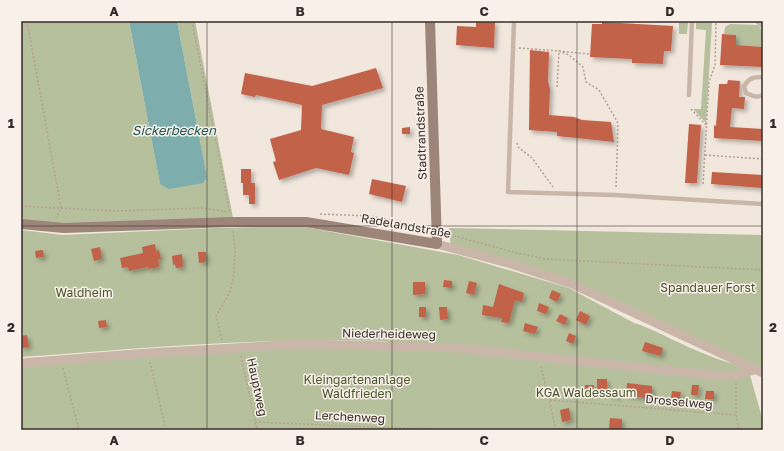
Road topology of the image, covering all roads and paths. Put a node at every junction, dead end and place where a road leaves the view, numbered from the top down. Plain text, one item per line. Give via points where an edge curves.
1 (27, 21) edge
2 (192, 21) edge
3 (430, 21) edge
4 (514, 21) edge
5 (692, 21) edge
6 (716, 21) edge
7 (758, 21) edge
8 (763, 26) edge
9 (513, 47) junction
10 (559, 51) junction
11 (589, 54) dead end
12 (763, 77) edge
13 (557, 87) dead end
14 (689, 95) dead end
15 (763, 95) edge
16 (690, 109) dead end
17 (707, 126) junction
18 (515, 138) dead end
19 (705, 155) junction
20 (763, 159) edge
21 (703, 184) dead end
22 (557, 194) junction
23 (615, 195) junction
24 (763, 204) edge
25 (232, 222) junction
26 (21, 224) edge
27 (53, 227) junction
28 (437, 244) junction
29 (239, 348) junction
30 (225, 349) junction
31 (148, 353) junction
32 (539, 357) junction
33 (61, 360) junction
34 (21, 363) edge
35 (759, 372) edge
36 (736, 375) junction
37 (550, 400) junction
38 (736, 415) junction
39 (255, 422) junction
40 (79, 430) edge
41 (166, 430) edge
42 (257, 430) edge
43 (444, 430) edge
44 (556, 430) edge
45 (739, 430) edge

1 - 27 path via 61,208
2 - 25 path
3 - 28 street, Stadtrandstraße
4 - 9 lane
5 - 14 lane
6 - 17 path via 715,65 710,82
7 - 8 lane
9 - 10 path
9 - 22 lane via 508,192
10 - 11 path
10 - 13 path
10 - 23 path via 569,55 583,67 586,82 598,90 618,123
12 - 15 lane via 752,77 744,87 750,96
16 - 17 path
17 - 19 path
18 - 22 path via 518,147 532,158
19 - 20 path
19 - 21 path
22 - 23 lane
23 - 24 lane
25 - 27 street, Radelandstraße
25 - 28 street, Radelandstraße via 306,222
25 - 30 path via 235,247 234,273 230,292 216,316
26 - 27 street, Radelandstraße
28 - 35 street, Radelandstraße via 572,284
29 - 30 street, Niederheideweg
29 - 32 street, Niederheideweg via 301,344 457,348
29 - 39 path, Hauptweg
30 - 31 street, Niederheideweg
31 - 33 street, Niederheideweg
31 - 41 path
32 - 36 street, Niederheideweg via 722,376
32 - 37 path
33 - 34 street, Niederheideweg
33 - 40 path
35 - 36 street, Niederheideweg
36 - 38 path
37 - 38 path, Drosselweg
37 - 44 path
38 - 45 path
39 - 42 path, Hauptweg
39 - 43 path, Lerchenweg

